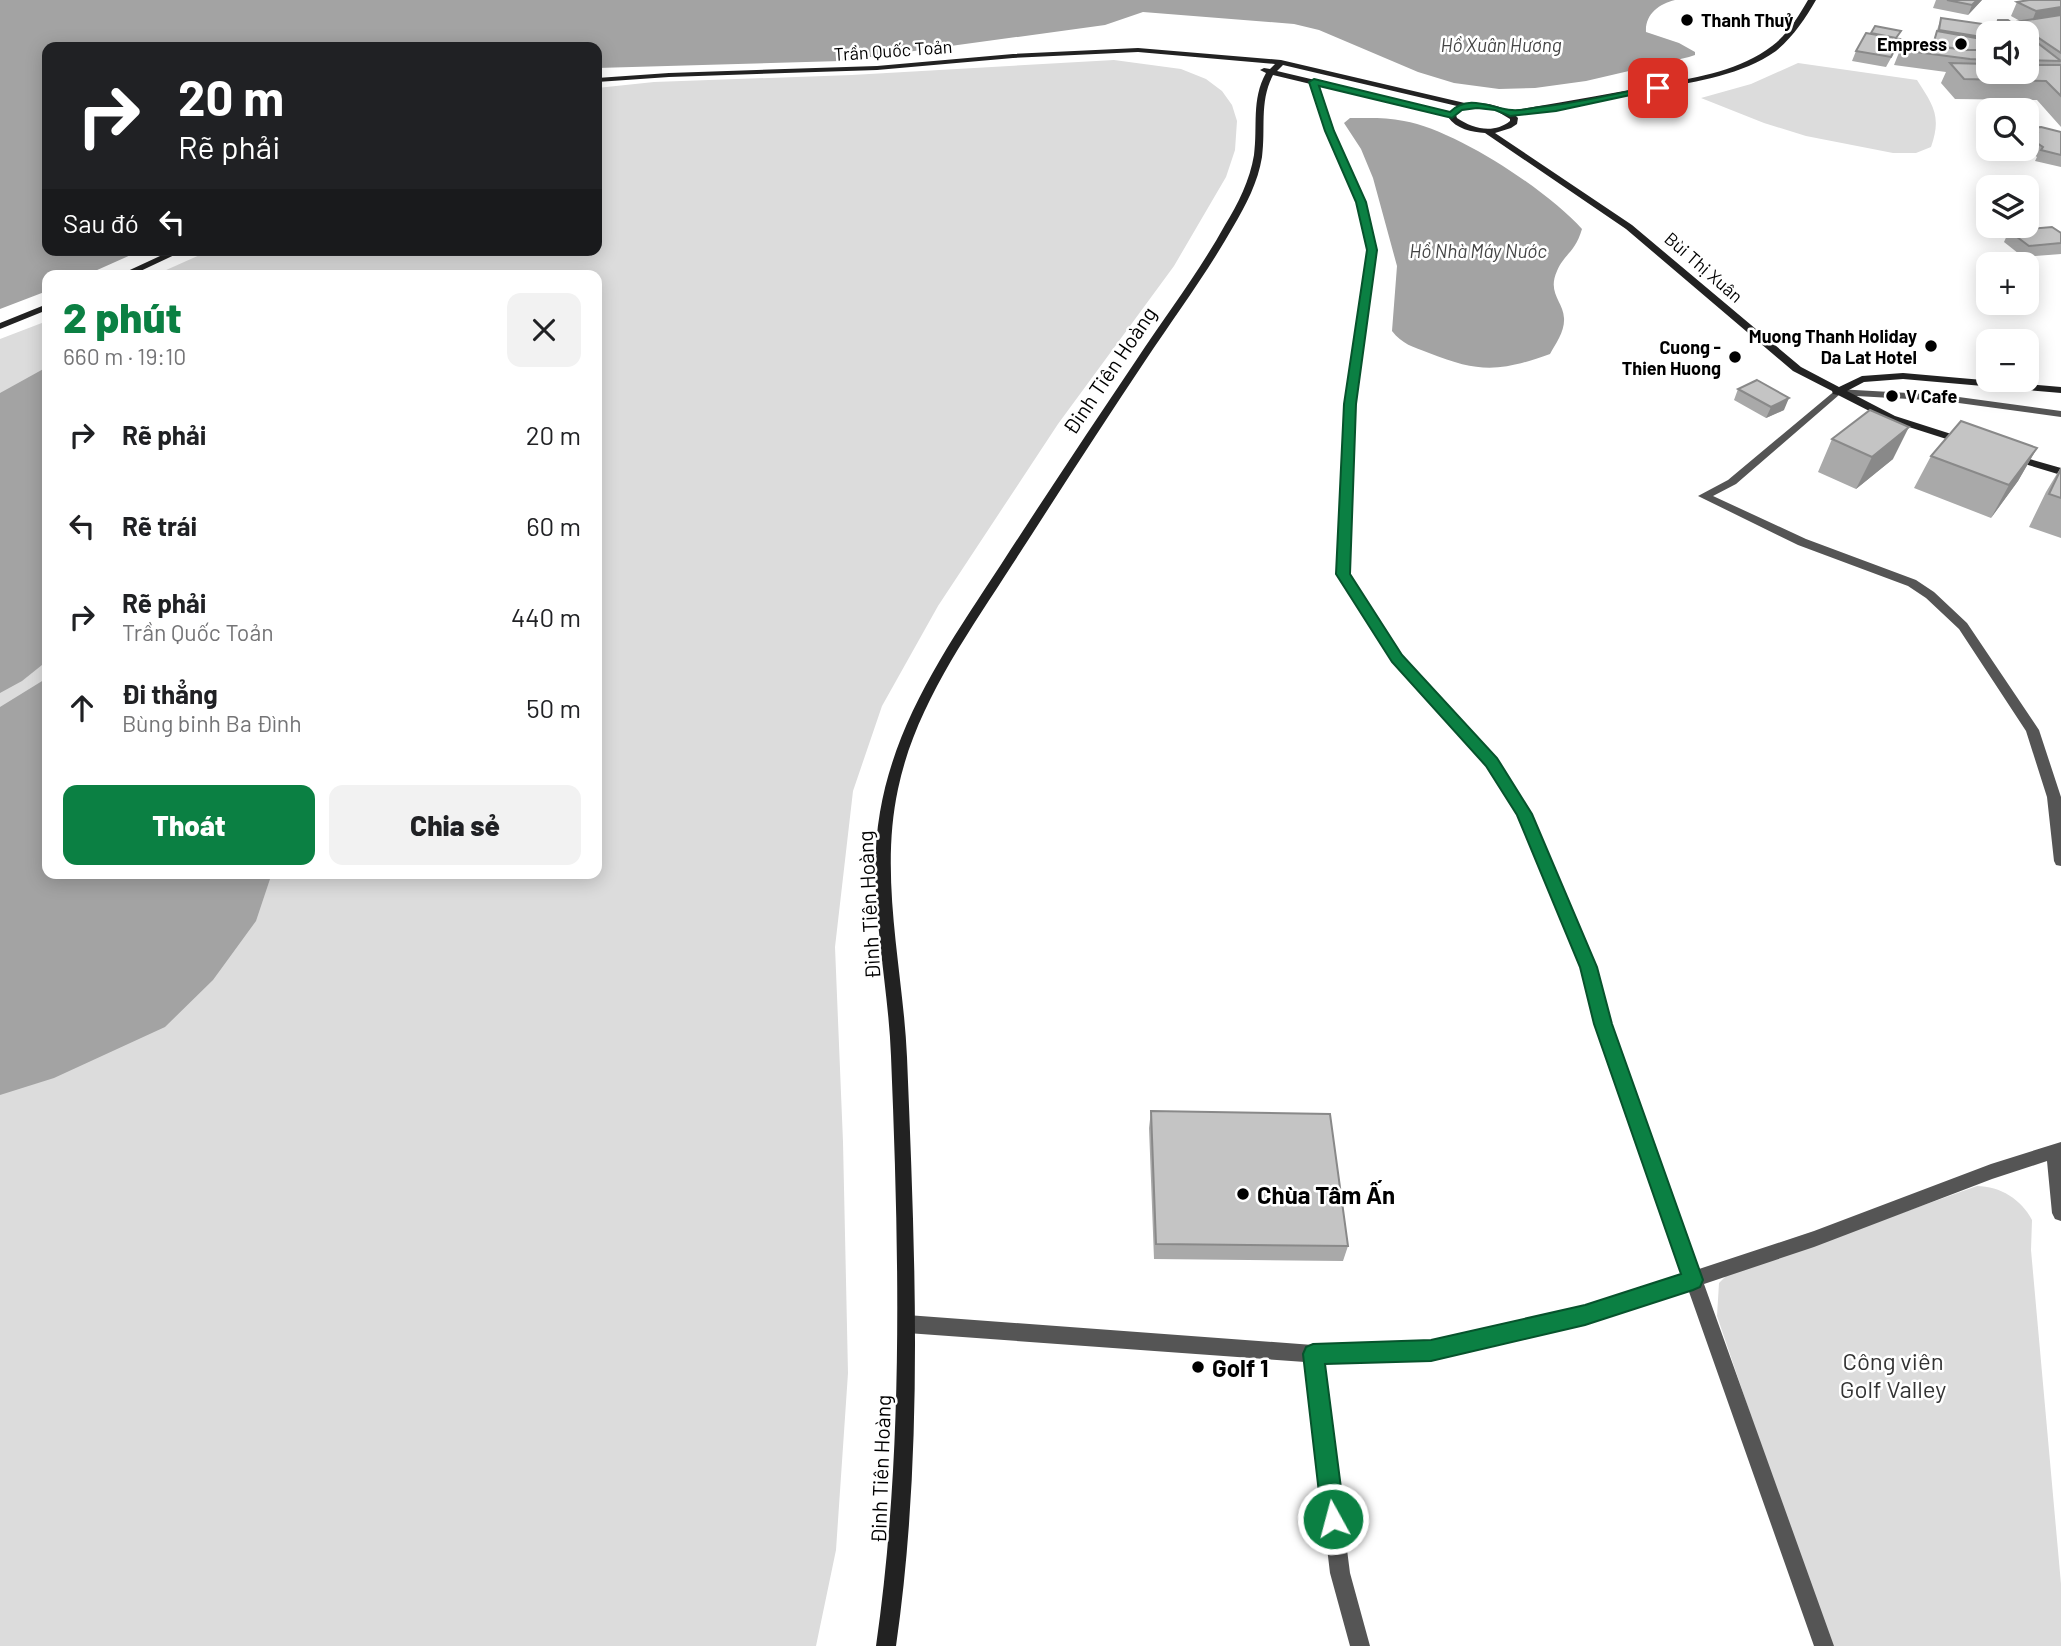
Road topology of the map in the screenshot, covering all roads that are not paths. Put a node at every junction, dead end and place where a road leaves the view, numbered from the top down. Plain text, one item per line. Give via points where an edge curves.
1 (1812, 0) edge
2 (1191, 54) junction
3 (1276, 66) junction
4 (602, 80) edge
5 (1314, 82) junction
6 (1467, 106) junction
7 (1510, 113) junction
8 (1452, 115) junction
9 (1487, 131) junction
10 (167, 256) edge
11 (135, 270) edge
12 (42, 309) edge
13 (0, 326) edge
14 (2061, 390) edge
15 (1837, 392) junction
16 (2061, 414) edge
17 (1979, 447) edge
18 (2004, 455) edge
19 (2061, 472) edge
20 (2061, 862) edge
21 (2057, 1150) edge
22 (2061, 1213) edge
23 (1693, 1280) junction
24 (907, 1324) junction
25 (1313, 1354) junction
26 (886, 1646) edge
27 (1360, 1646) edge
28 (1824, 1646) edge

1 - 7 main road via 1784,40 1740,66 1647,90
2 - 3 main road, Trần Quốc Toản
2 - 3 main road, Trần Quốc Toản
2 - 4 main road, Trần Quốc Toản via 1094,51 866,68
3 - 5 main road, Trần Quốc Toản
3 - 6 main road, Trần Quốc Toản
3 - 24 main road, Đinh Tiên Hoàng via 1262,83 1261,145 1241,205 956,642 908,736 892,784 885,818 884,876 898,1044
5 - 8 main road, Trần Quốc Toản
5 - 23 street via 1329,131 1361,202 1372,250 1350,404 1343,574 1397,658 1491,762 1524,814 1589,967 1603,1024
6 - 7 main road, Trần Quốc Toản
6 - 8 main road
7 - 9 main road via 1511,126
8 - 9 main road, Bùi Thị Xuân via 1466,127
9 - 15 main road, Bùi Thị Xuân via 1629,227 1775,353
10 - 11 main road
12 - 13 main road
14 - 15 main road via 1903,376 1862,380
15 - 16 street via 1944,398
15 - 17 main road, Bùi Thị Xuân via 1891,418
15 - 20 street via 1732,481 1704,496 1802,542 1912,583 1963,626 2032,730 2054,797
18 - 19 main road
21 - 22 street
21 - 23 street
23 - 25 street via 1585,1315 1431,1350
23 - 28 street
24 - 25 street
24 - 26 main road, Đinh Tiên Hoàng via 898,1556
25 - 27 street via 1340,1573

